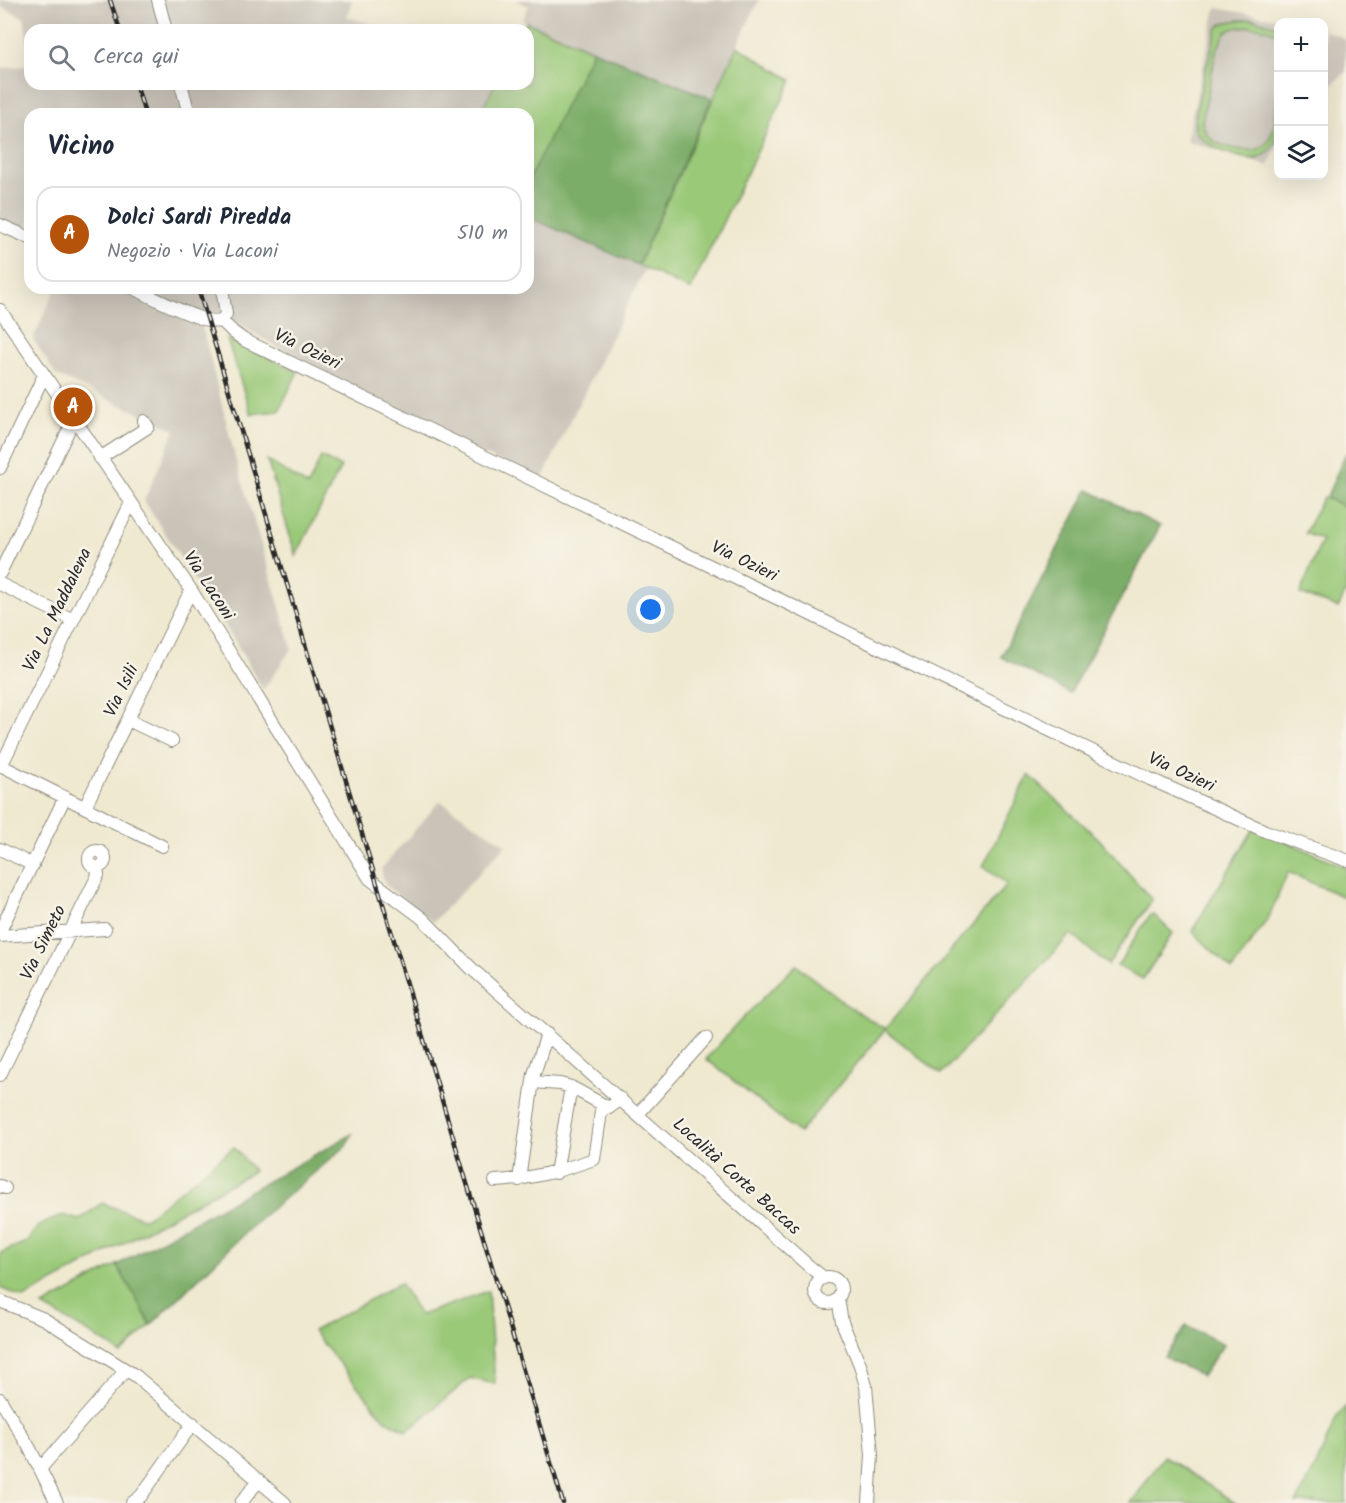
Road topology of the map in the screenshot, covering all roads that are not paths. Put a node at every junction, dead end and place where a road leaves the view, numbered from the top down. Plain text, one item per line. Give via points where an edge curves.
1 (158, 0) edge
2 (164, 24) edge
3 (183, 90) edge
4 (187, 108) edge
5 (0, 225) edge
6 (24, 235) edge
7 (146, 294) edge
8 (223, 294) edge
9 (0, 311) edge
10 (222, 321) junction
11 (44, 375) junction
12 (74, 419) junction
13 (144, 421) dead end
14 (100, 458) junction
15 (0, 468) edge
16 (131, 503) junction
17 (0, 573) edge
18 (0, 584) edge
19 (191, 590) junction
20 (73, 620) junction
21 (128, 720) junction
22 (172, 741) dead end
23 (1, 766) edge
24 (65, 797) junction
25 (85, 807) junction
26 (162, 846) dead end
27 (0, 849) edge
28 (1346, 860) edge
29 (33, 864) junction
30 (97, 867) dead end
31 (378, 886) joint
32 (105, 929) dead end
33 (0, 931) edge
34 (69, 932) junction
35 (0, 936) edge
36 (547, 1034) junction
37 (706, 1038) dead end
38 (2, 1070) edge
39 (533, 1082) junction
40 (572, 1088) junction
41 (621, 1099) junction
42 (602, 1105) junction
43 (638, 1114) junction
44 (556, 1173) junction
45 (519, 1180) junction
46 (495, 1181) dead end
47 (821, 1280) junction
48 (0, 1301) edge
49 (832, 1301) junction
50 (126, 1370) junction
51 (0, 1399) edge
52 (193, 1424) junction
53 (40, 1469) junction
54 (259, 1480) junction
55 (57, 1503) edge
56 (132, 1503) edge
57 (241, 1503) edge
58 (285, 1503) edge
59 (870, 1503) edge

1 - 2 street
3 - 4 street
5 - 6 street
7 - 10 street, Via Ozieri via 202,319
8 - 10 street via 226,314
9 - 11 street, Via Laconi
10 - 28 street, Via Ozieri via 244,340 1150,779 1265,831
11 - 12 street, Via Laconi
11 - 15 street
12 - 14 street, Via Laconi
12 - 17 street
13 - 14 street via 148,427
14 - 16 street, Via Laconi
16 - 19 street, Via Laconi
16 - 20 street, Via La Maddalena
18 - 20 street
19 - 21 street, Via Isili
19 - 31 street, Via Laconi via 351,849
20 - 23 street, Via La Maddalena
21 - 22 street
21 - 25 street, Via Isili
23 - 24 street
24 - 25 street
24 - 29 street
25 - 26 street
27 - 29 street
29 - 33 street
30 - 34 street, Via Simeto via 98,875
31 - 36 street, Località Corte Baccas via 422,918 472,969
32 - 34 street
34 - 35 street
34 - 38 street, Via Simeto
36 - 39 street
36 - 41 street, Località Corte Baccas
37 - 43 street
39 - 40 street
39 - 45 street
40 - 42 street
40 - 44 street
41 - 42 street via 609,1108
41 - 43 street, Località Corte Baccas
42 - 44 street via 594,1159
43 - 47 street, Località Corte Baccas
44 - 45 street
45 - 46 street
47 - 49 street via 815,1290 817,1297
47 - 49 street via 831,1277 840,1284 841,1291
48 - 50 street via 44,1319
49 - 59 street via 866,1386 872,1455
50 - 52 street
50 - 53 street
51 - 53 street
52 - 54 street
52 - 56 street
53 - 55 street
54 - 57 street
54 - 58 street

